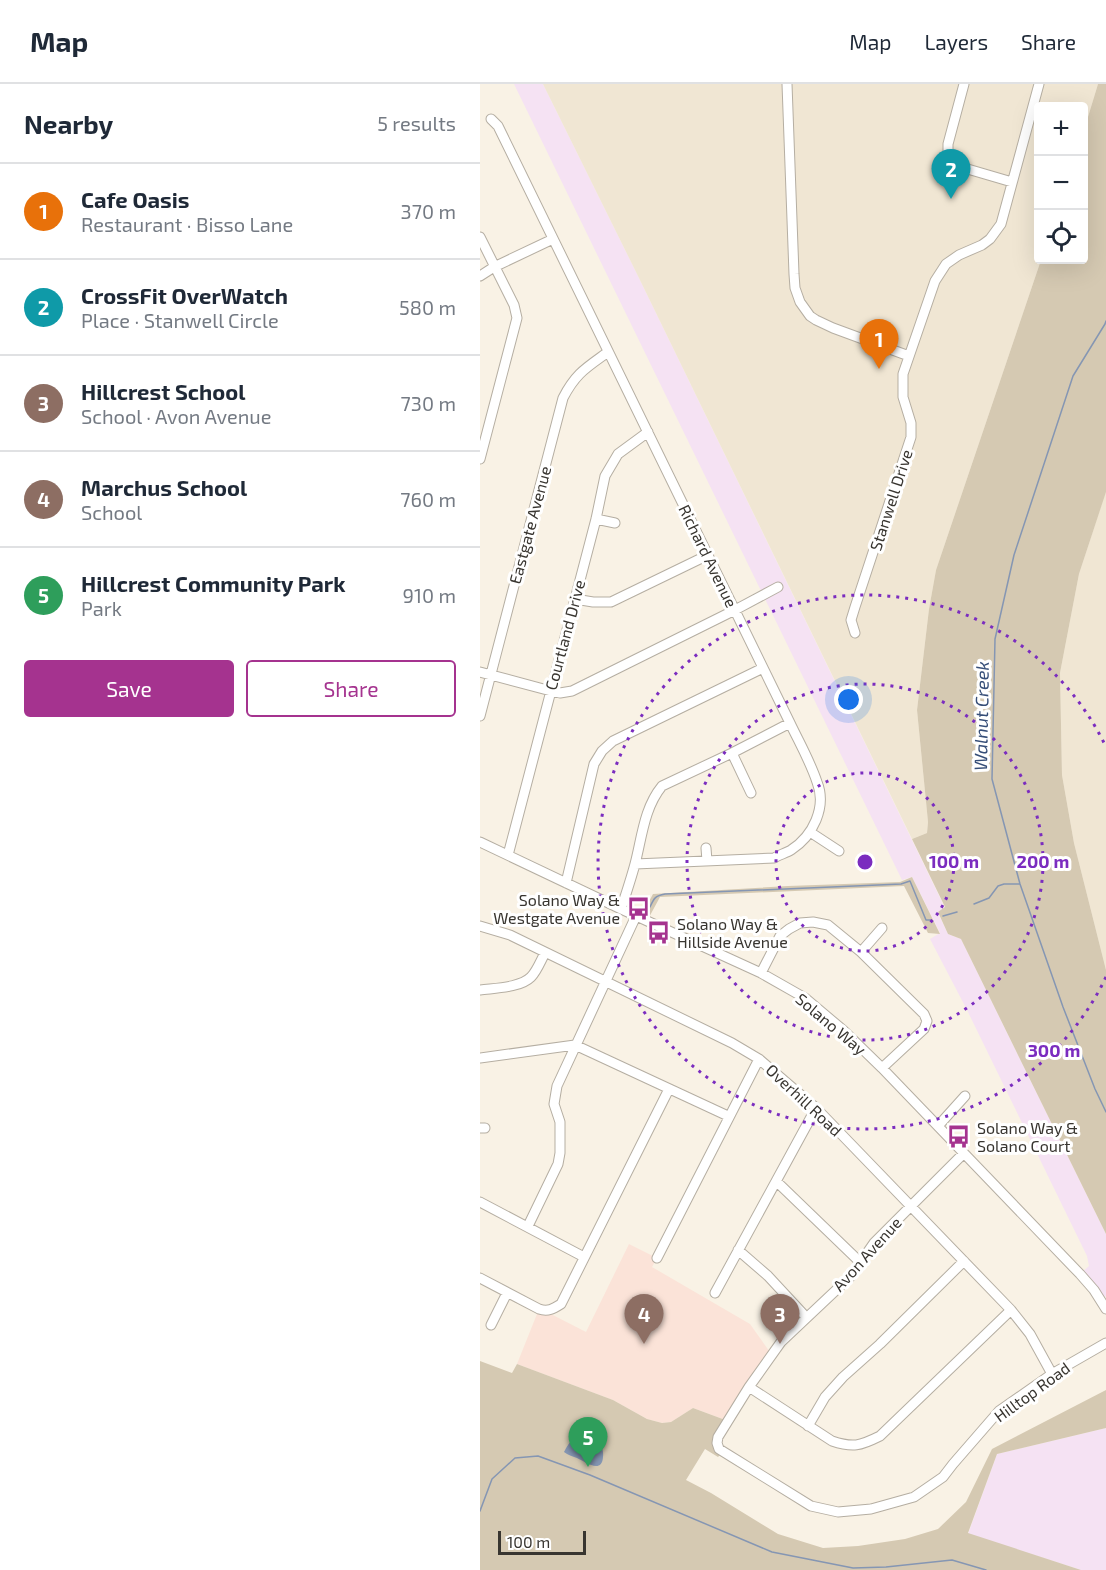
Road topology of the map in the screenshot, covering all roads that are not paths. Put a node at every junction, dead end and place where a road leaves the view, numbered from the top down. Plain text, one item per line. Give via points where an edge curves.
1 (787, 84) edge
2 (964, 84) edge
3 (1039, 84) edge
4 (491, 119) dead end
5 (1012, 182) junction
6 (480, 237) edge
7 (553, 239) junction
8 (495, 267) junction
9 (480, 276) edge
10 (608, 352) junction
11 (909, 356) junction
12 (648, 432) junction
13 (480, 459) edge
14 (596, 519) junction
15 (615, 523) dead end
16 (708, 555) junction
17 (778, 587) dead end
18 (574, 599) junction
19 (735, 610) junction
20 (855, 633) dead end
21 (763, 668) junction
22 (480, 672) edge
23 (491, 674) junction
24 (551, 692) junction
25 (480, 716) edge
26 (790, 723) junction
27 (732, 753) junction
28 (751, 793) dead end
29 (810, 832) junction
30 (480, 842) edge
31 (706, 848) dead end
32 (839, 851) dead end
33 (508, 855) junction
34 (707, 861) junction
35 (635, 864) junction
36 (566, 883) junction
37 (621, 909) junction
38 (636, 916) junction
39 (480, 926) edge
40 (882, 928) dead end
41 (545, 952) junction
42 (861, 952) junction
43 (761, 973) junction
44 (605, 981) junction
45 (480, 990) edge
46 (575, 1045) junction
47 (480, 1058) edge
48 (759, 1059) junction
49 (882, 1068) junction
50 (669, 1089) junction
51 (965, 1096) dead end
52 (816, 1108) junction
53 (728, 1116) junction
54 (938, 1126) junction
55 (963, 1154) junction
56 (776, 1180) junction
57 (480, 1202) edge
58 (911, 1206) junction
59 (528, 1226) junction
60 (738, 1250) junction
61 (584, 1257) junction
62 (657, 1258) dead end
63 (964, 1261) junction
64 (861, 1263) junction
65 (480, 1278) edge
66 (507, 1293) junction
67 (715, 1293) dead end
68 (1106, 1309) edge
69 (1011, 1310) junction
70 (806, 1317) junction
71 (491, 1324) dead end
72 (1106, 1343) edge
73 (1052, 1374) junction
74 (749, 1387) junction
75 (808, 1426) junction
76 (717, 1446) joint

1 - 11 street via 794,274 800,302 810,316 824,325
2 - 5 street via 948,157 954,165
3 - 5 street, Stanwell Drive
4 - 7 street, Richard Avenue via 498,126
5 - 11 street, Stanwell Drive via 997,231 982,245 952,259 938,274
6 - 8 street
7 - 8 street
7 - 10 street, Richard Avenue
8 - 9 street
8 - 13 street via 517,318
10 - 12 street, Richard Avenue
10 - 23 street, Eastgate Avenue via 579,373 563,399
11 - 20 street, Stanwell Drive via 902,388 911,437 851,620
12 - 14 street, Courtland Drive via 618,454 605,476
12 - 16 street, Richard Avenue
14 - 15 street
14 - 18 street, Courtland Drive
16 - 18 street via 610,602
16 - 19 street, Richard Avenue
17 - 19 street
18 - 24 street, Courtland Drive
19 - 21 street, Richard Avenue
19 - 24 street via 572,691
21 - 26 street, Richard Avenue
21 - 36 street via 612,741 602,751 594,764
22 - 23 street
23 - 24 street
23 - 25 street, Eastgate Avenue
24 - 33 street, Courtland Drive
26 - 27 street
26 - 29 street, Richard Avenue via 818,784 820,806
27 - 28 street
27 - 35 street via 662,786 648,810
29 - 32 street
29 - 34 street, Richard Avenue via 791,850 774,858
30 - 33 street, Solano Way
31 - 34 street
33 - 36 street, Solano Way
34 - 35 street, Richard Avenue
35 - 37 street
36 - 37 street, Solano Way
37 - 38 street, Solano Way
38 - 43 street, Solano Way
38 - 44 street
39 - 41 street, Overhill Road
40 - 42 street
41 - 44 street, Overhill Road
41 - 45 street via 526,981
42 - 43 street via 828,925 800,923 780,936
42 - 49 street via 927,1021 924,1029
43 - 49 street, Solano Way via 805,998
44 - 46 street
44 - 48 street, Overhill Road
46 - 47 street
46 - 50 street
46 - 59 street via 557,1086 554,1104 560,1122 558,1164
48 - 52 street, Overhill Road
48 - 53 street
49 - 54 street, Solano Way
50 - 53 street
50 - 61 street
51 - 54 street
52 - 56 street
52 - 58 street, Overhill Road
53 - 62 street
54 - 55 street, Solano Way
55 - 58 street, Avon Avenue
55 - 68 street, Solano Way via 1080,1274
56 - 60 street
56 - 64 street
57 - 59 street
58 - 63 street, Overhill Road
58 - 64 street, Avon Avenue via 874,1243
59 - 61 street
60 - 67 street
60 - 70 street
61 - 66 street via 561,1304 553,1310 539,1309
63 - 69 street, Overhill Road
63 - 75 street via 843,1377 825,1397
64 - 70 street, Avon Avenue
65 - 66 street
66 - 71 street
69 - 73 street, Overhill Road via 1030,1334
69 - 75 street via 880,1436 863,1444 846,1445
70 - 74 street, Avon Avenue via 782,1341
72 - 73 street, Hilltop Road
73 - 76 street, Hilltop Road via 999,1411 943,1477 914,1497 871,1509 838,1512 811,1506
74 - 75 street
74 - 76 street, Avon Avenue via 718,1437

